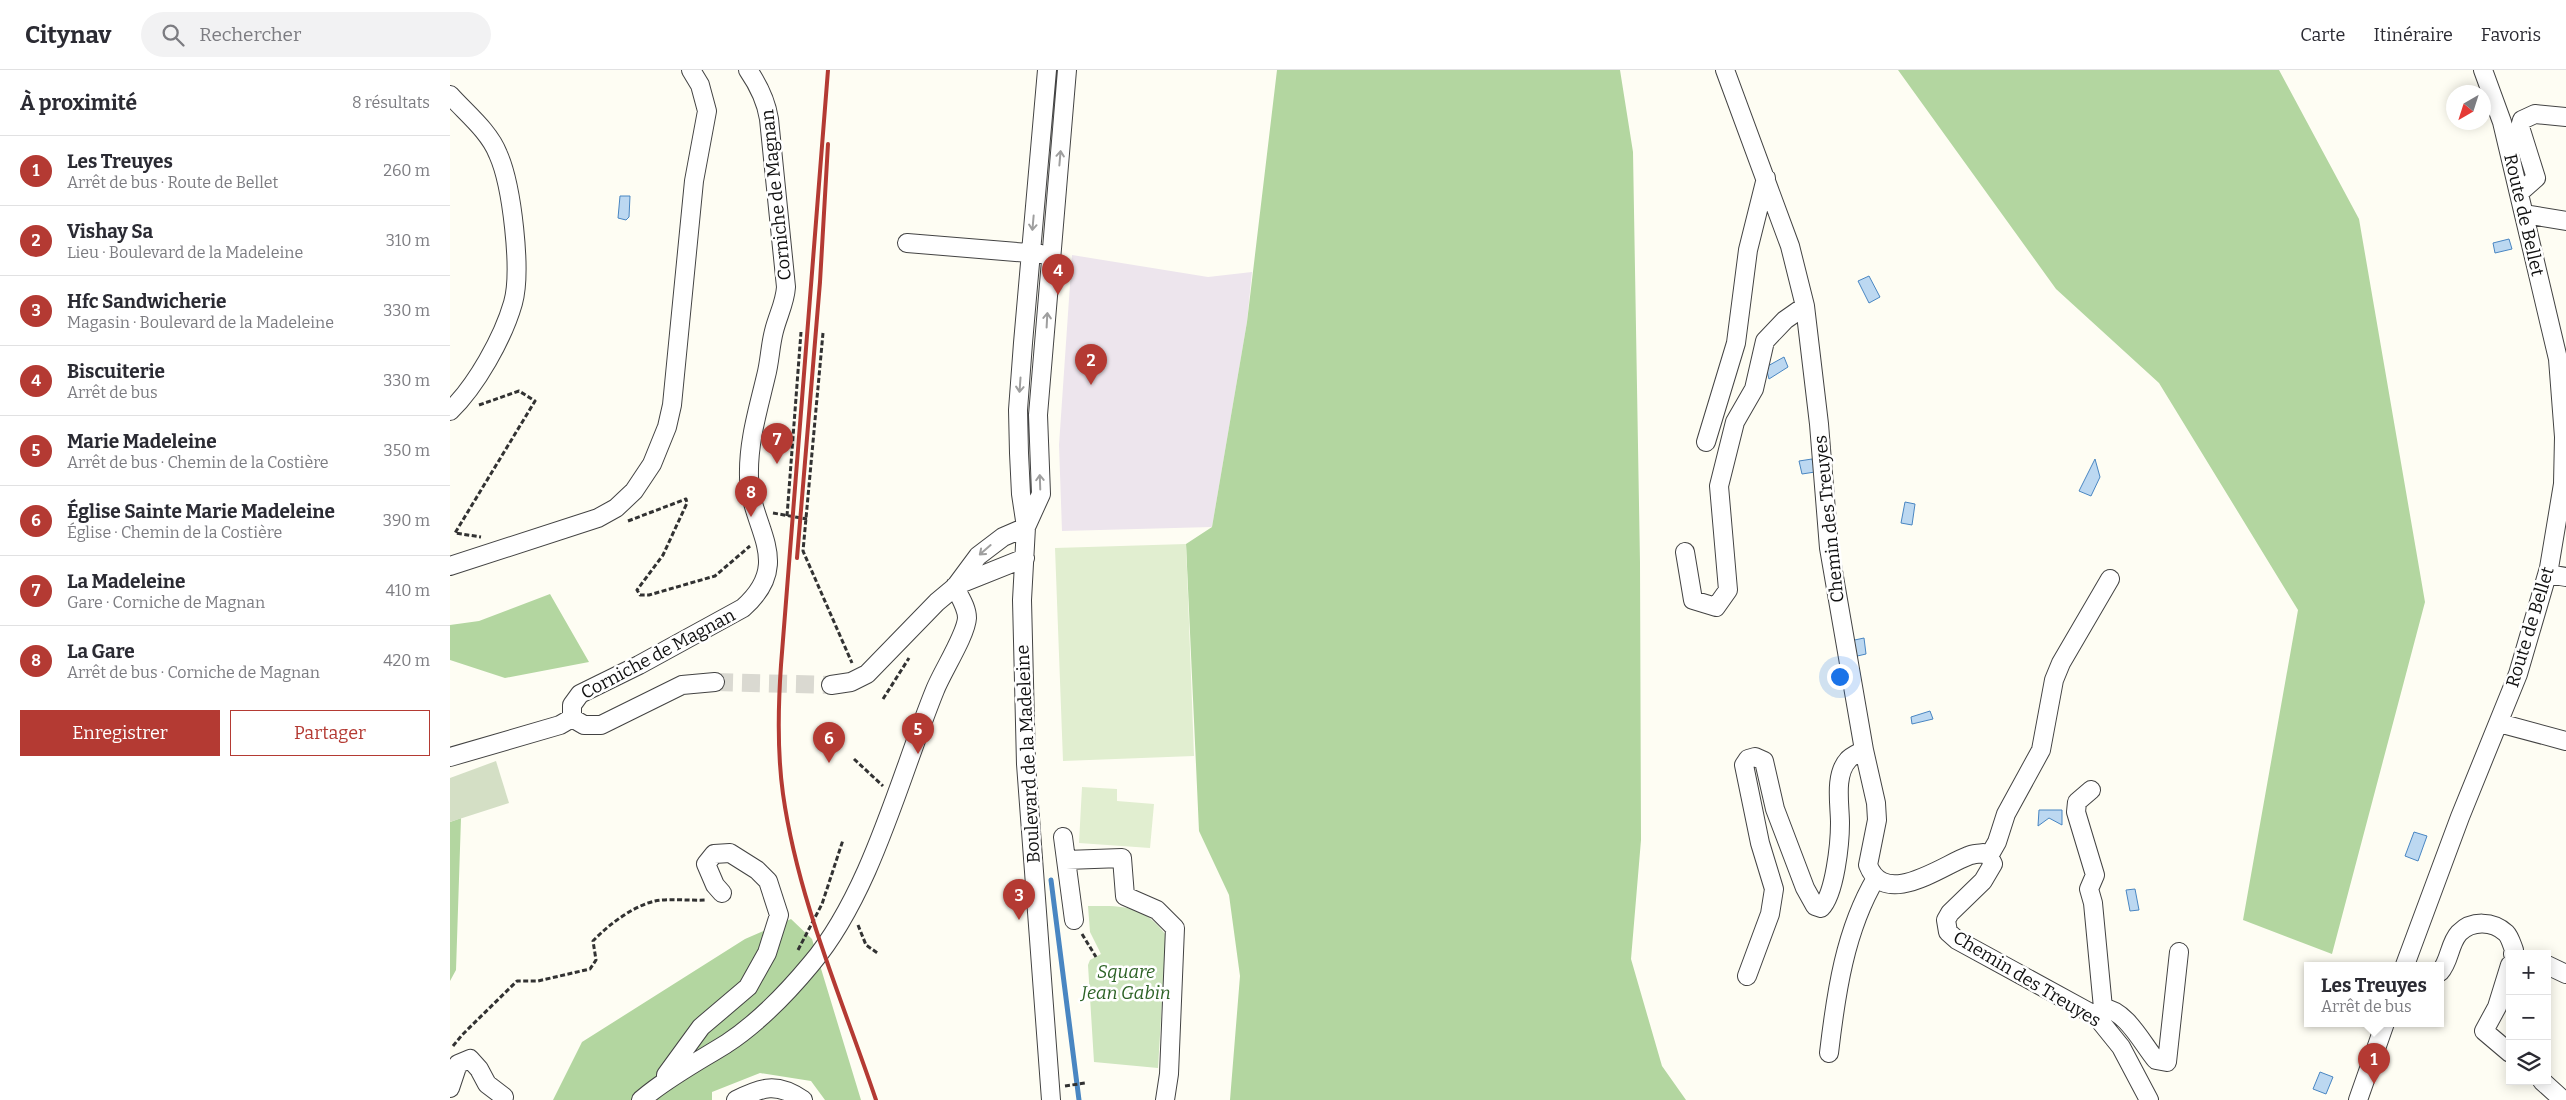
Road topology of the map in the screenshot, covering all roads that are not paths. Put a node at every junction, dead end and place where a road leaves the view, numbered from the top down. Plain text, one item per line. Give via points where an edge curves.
1 (691, 70) edge
2 (748, 70) edge
3 (1046, 70) edge
4 (1067, 70) edge
5 (1725, 70) edge
6 (2483, 70) edge
7 (450, 95) edge
8 (2566, 117) edge
9 (1766, 178) junction
10 (2519, 193) junction
11 (2525, 214) junction
12 (2566, 221) edge
13 (907, 243) dead end
14 (1031, 253) junction
15 (1052, 254) junction
16 (1805, 306) junction
17 (450, 411) edge
18 (1706, 442) dead end
19 (1026, 527) junction
20 (1685, 552) dead end
21 (1025, 558) junction
22 (450, 566) edge
23 (2548, 574) junction
24 (2566, 577) edge
25 (2110, 579) dead end
26 (955, 586) junction
27 (715, 682) tunnel mouth
28 (831, 685) tunnel mouth
29 (572, 718) junction
30 (2498, 723) junction
31 (2566, 741) edge
32 (1864, 750) junction
33 (450, 757) edge
34 (2092, 790) dead end
35 (1063, 838) dead end
36 (1989, 856) junction
37 (1066, 860) junction
38 (1876, 878) junction
39 (722, 893) road end
40 (1074, 920) road end
41 (2513, 950) edge
42 (2179, 952) dead end
43 (2407, 962) edge
44 (2444, 967) edge
45 (2551, 967) edge
46 (2566, 974) edge
47 (1747, 976) dead end
48 (2506, 981) edge
49 (2100, 1012) junction
50 (2384, 1027) edge
51 (2506, 1050) edge
52 (1829, 1053) dead end
53 (658, 1085) junction
54 (2546, 1085) edge
55 (450, 1088) edge
56 (504, 1097) dead end
57 (641, 1100) edge
58 (736, 1100) edge
59 (803, 1100) edge
60 (1051, 1100) edge
61 (1165, 1100) edge
62 (2149, 1100) edge
63 (2358, 1100) edge
64 (2563, 1100) edge

1 - 22 street via 700,85 707,111 694,181 672,405 652,464 627,499 598,518
2 - 29 street, Corniche de Magnan via 767,103 786,287 755,415 749,459 750,488 768,554 766,575 749,603 730,616 580,694 572,705
3 -> 14 street, Boulevard de la Madeleine
15 -> 4 street, Boulevard de la Madeleine
5 - 9 street, Chemin des Treuyes
6 - 10 street, Route de Bellet via 2502,122
7 - 17 street via 480,127 503,165 511,192 516,280 513,302 493,348 462,400
8 - 10 street via 2535,114 2522,120 2520,127 2536,178
9 - 16 street, Chemin des Treuyes via 1790,246
9 - 18 street via 1748,250 1736,343
10 - 11 street, Route de Bellet
11 - 12 street
11 - 23 street, Route de Bellet via 2558,358 2564,437 2562,484
13 - 14 street
14 - 15 street
14 -> 19 street, Boulevard de la Madeleine via 1018,410 1020,494
19 -> 15 street, Boulevard de la Madeleine via 1041,494 1038,415
16 - 20 street via 1785,320 1765,341 1754,389 1735,422 1719,486 1728,590 1716,607 1694,600
16 - 32 street, Chemin des Treuyes via 1829,548
19 - 21 street, Boulevard de la Madeleine
19 -> 26 street via 991,545 978,556
21 - 26 street
21 - 60 street, Boulevard de la Madeleine via 1022,600 1026,764
23 - 24 street
23 - 30 street, Route de Bellet via 2518,674
25 - 36 street via 2061,663 2054,680 2041,750 2006,814
26 - 28 street via 867,674
26 - 53 street via 966,608 965,625 936,688 848,909 812,963 779,1000 727,1043
27 - 29 street via 671,690 601,724 584,725
29 - 33 street via 560,725
30 - 31 street
30 - 43 street, Route de Bellet
32 - 38 street, Chemin des Treuyes via 1876,803 1877,820 1868,865
32 - 47 street via 1848,759 1841,775 1838,848 1828,897 1821,908 1815,906 1804,888 1775,809 1764,761 1755,757 1744,765 1760,843 1774,889 1770,914
34 - 49 street via 2077,802 2076,812 2095,875 2089,889 2093,903
35 - 37 street
36 - 38 street via 1983,853 1967,856 1912,882 1888,883
36 - 49 street, Chemin des Treuyes via 1993,864 1990,872 1950,913 1946,920 1948,932 1957,940
37 - 40 street
37 - 61 street via 1122,858 1125,896 1157,910 1175,928
38 - 52 street via 1862,900 1837,988
39 - 53 street via 706,864 714,854 730,853 768,881 779,915 767,953 748,987 701,1027
41 - 44 street via 2507,934 2490,923 2476,924 2460,932
42 - 49 street via 2167,1062 2156,1060 2112,1009
45 - 46 street
48 - 51 street via 2484,1031
49 - 62 street, Chemin des Treuyes
50 - 63 street
53 - 57 street
54 - 64 street
55 - 56 street via 458,1064 470,1059 488,1084
58 - 59 street via 760,1089 775,1088 790,1091

